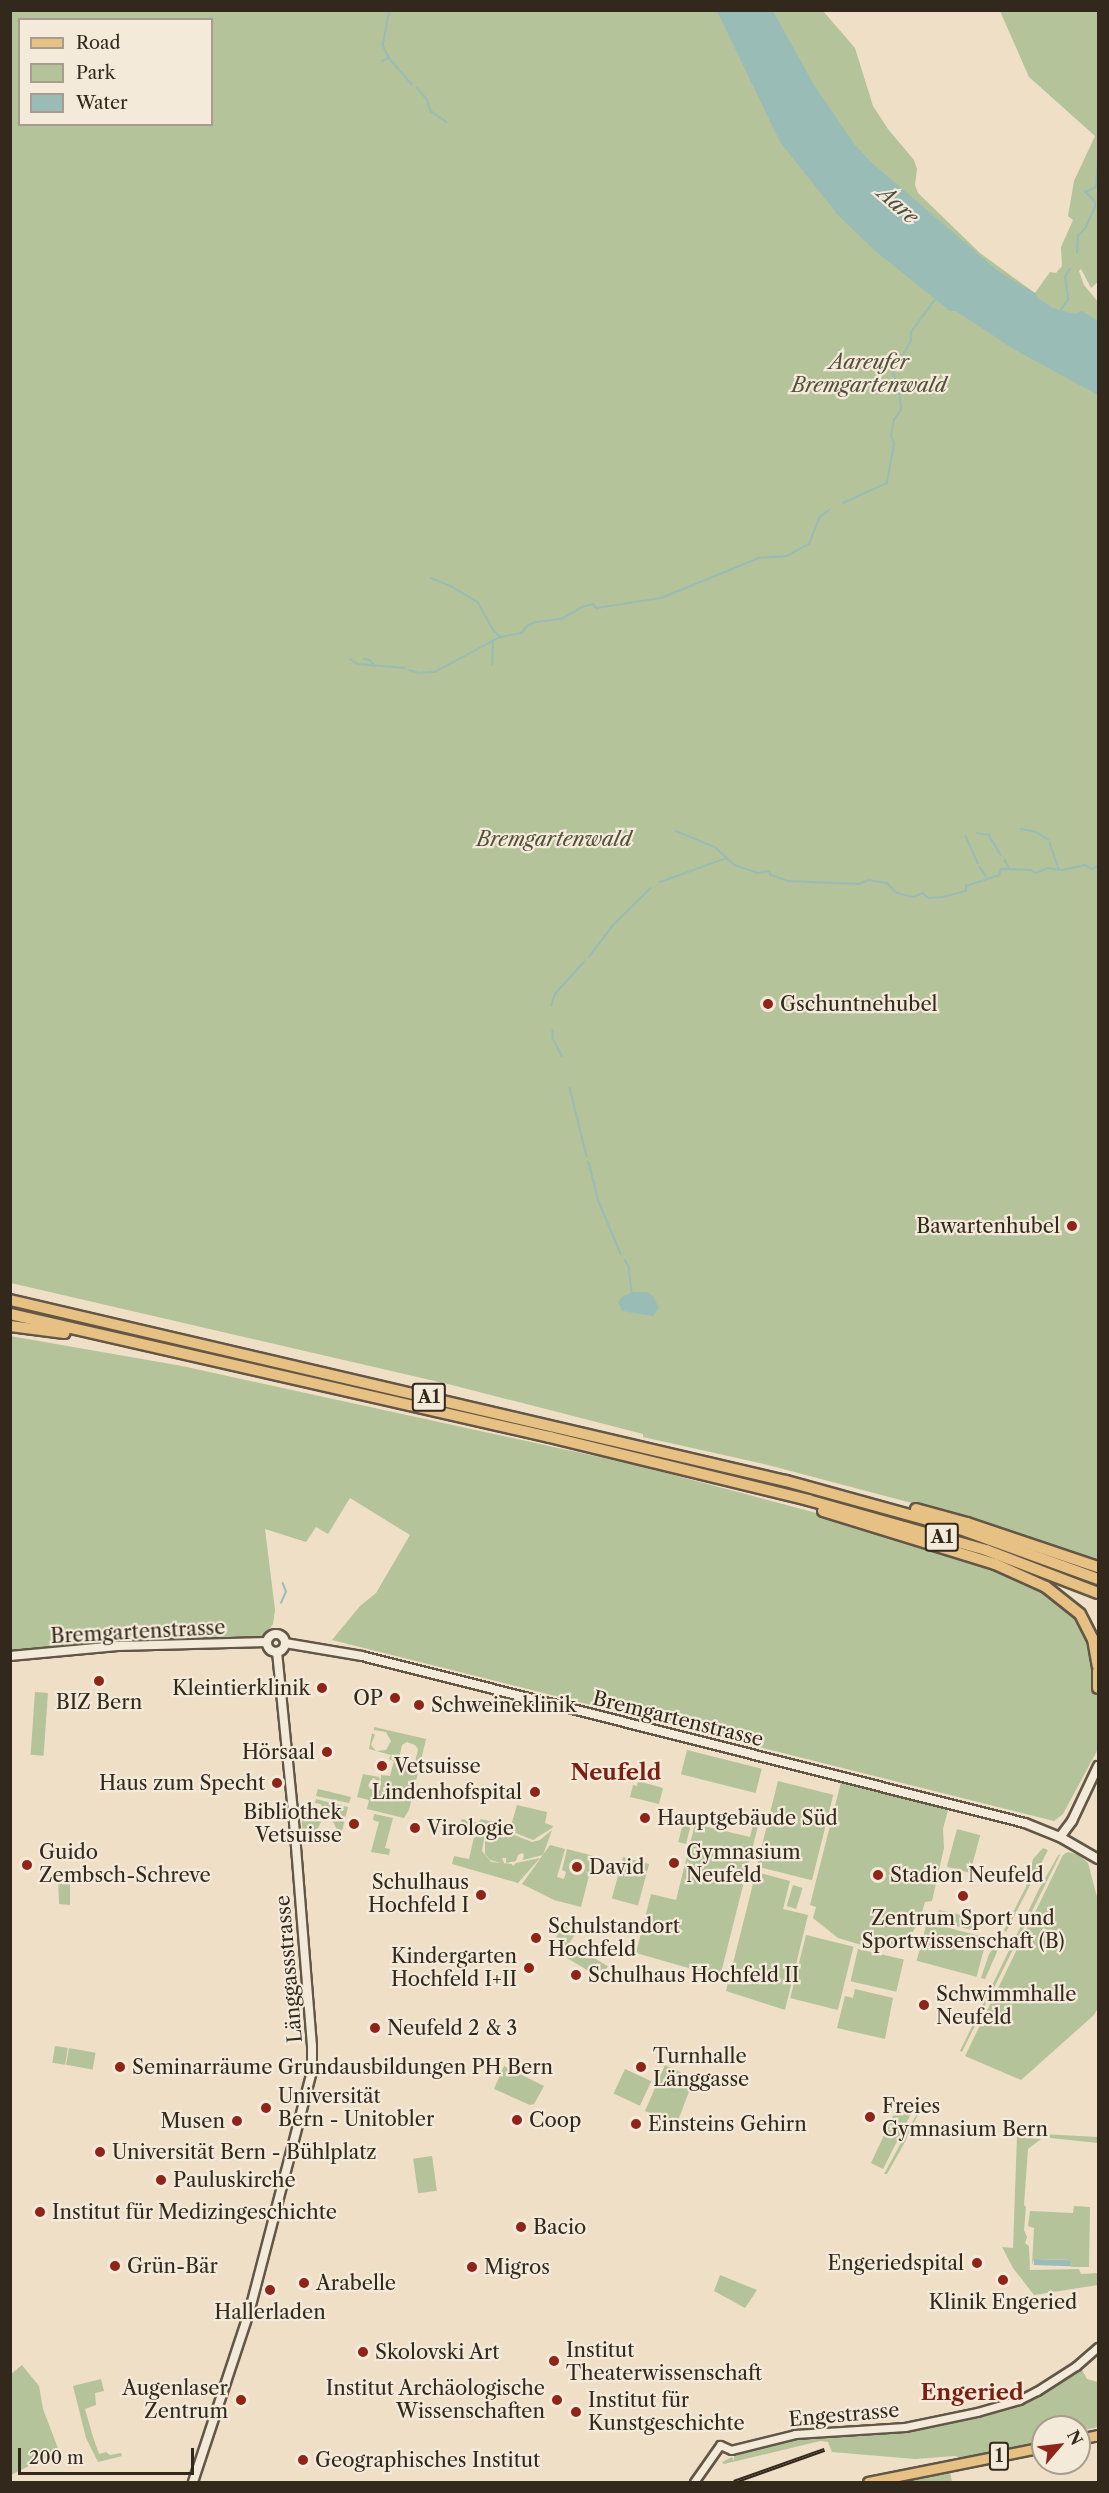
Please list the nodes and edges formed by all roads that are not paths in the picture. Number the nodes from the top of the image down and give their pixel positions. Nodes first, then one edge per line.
1 (14, 1300) edge
2 (10, 1314) edge
3 (10, 1326) edge
4 (101, 1336) junction
5 (782, 1493) junction
6 (869, 1503) junction
7 (1098, 1567) edge
8 (1098, 1579) edge
9 (1098, 1593) edge
10 (267, 1642) junction
11 (285, 1643) junction
12 (277, 1652) junction
13 (10, 1656) edge
14 (1098, 1666) edge
15 (1098, 1671) edge
16 (1098, 1688) edge
17 (1098, 1766) edge
18 (1060, 1837) junction
19 (1098, 1859) edge
20 (1098, 2347) edge
21 (1031, 2449) edge
22 (193, 2482) edge
23 (694, 2482) edge
24 (868, 2482) edge

1 - 6 highway, A1
2 - 4 highway, A1
3 - 4 highway
4 - 5 highway, A1
5 - 9 highway, A1
5 - 14 highway
6 - 7 highway
6 - 8 highway, A1
10 - 11 main road
10 - 12 main road
10 - 13 main road, Bremgartenstrasse
11 - 12 main road
11 - 18 main road, Bremgartenstrasse
12 - 22 main road, Länggassstrasse
15 - 16 highway
17 - 18 main road
18 - 19 main road, Bremgartenstrasse
20 - 23 street, Engestrasse
21 - 24 main road, 1

